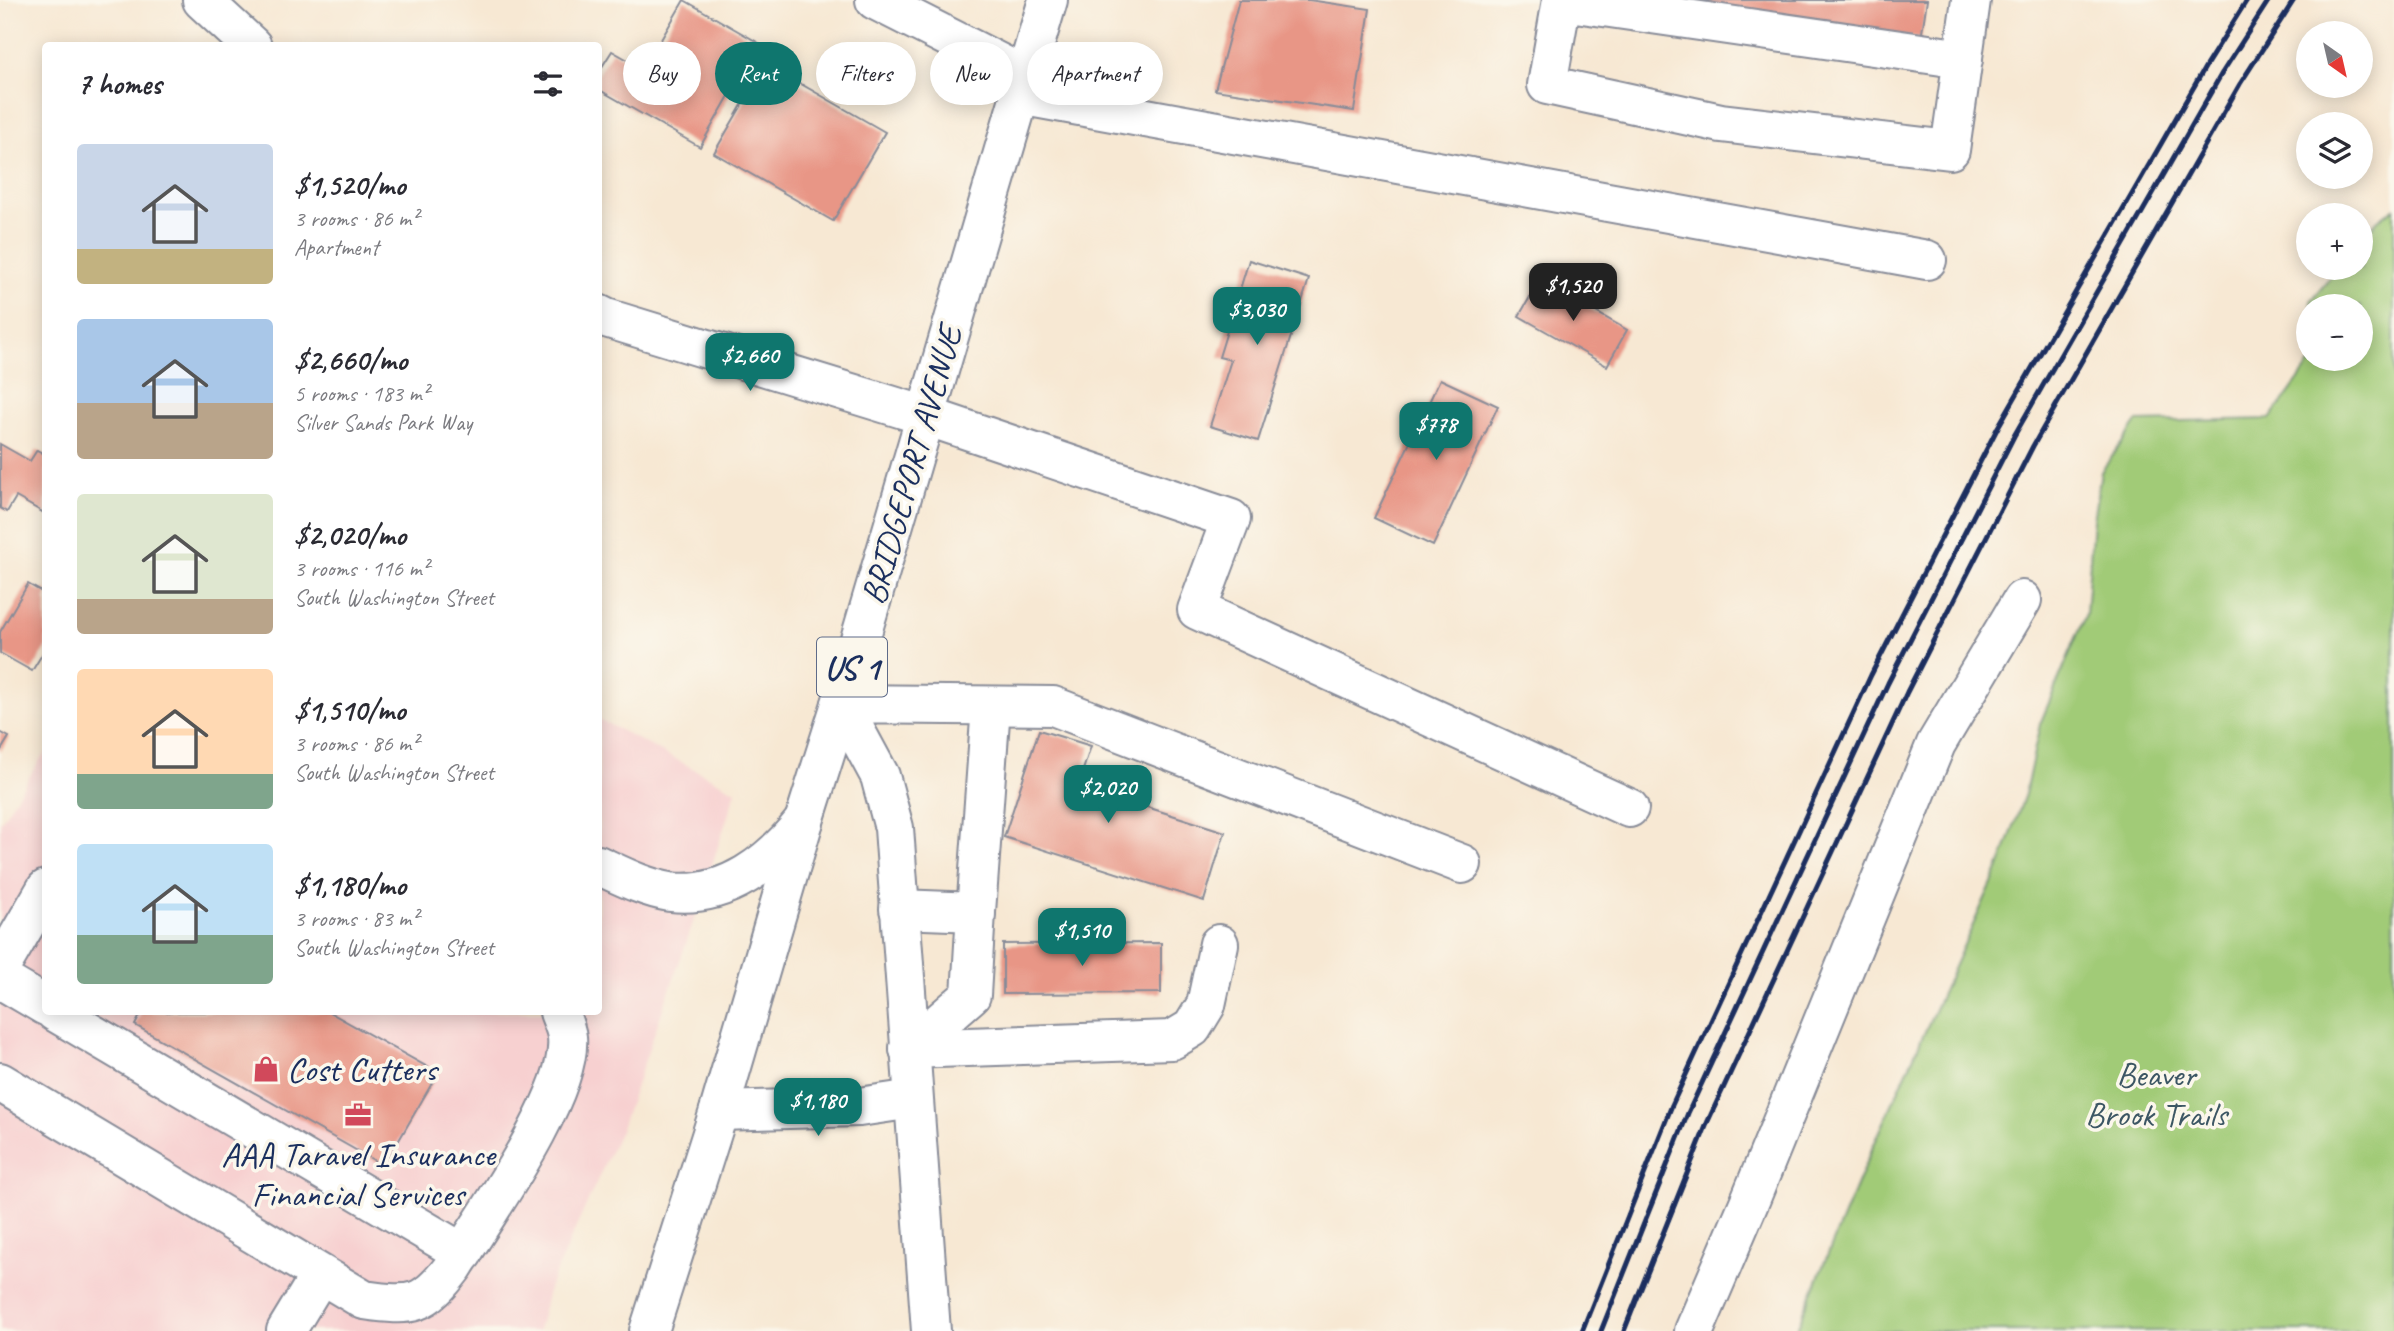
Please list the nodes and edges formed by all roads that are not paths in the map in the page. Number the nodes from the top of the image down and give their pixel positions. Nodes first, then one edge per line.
1 (202, 0) edge
2 (875, 0) edge
3 (1048, 0) edge
4 (1971, 0) edge
5 (1562, 1) edge
6 (248, 42) edge
7 (1963, 59) junction
8 (1022, 85) junction
9 (1927, 260) dead end
10 (602, 316) edge
11 (926, 416) junction
12 (2022, 600) dead end
13 (841, 704) junction
14 (991, 706) junction
15 (1629, 808) dead end
16 (804, 821) junction
17 (1462, 864) dead end
18 (602, 867) edge
19 (42, 896) edge
20 (899, 909) junction
21 (976, 912) junction
22 (1219, 944) dead end
23 (0, 968) edge
24 (0, 979) edge
25 (42, 1004) edge
26 (60, 1015) edge
27 (560, 1015) edge
28 (909, 1049) junction
29 (0, 1082) edge
30 (913, 1099) junction
31 (719, 1111) junction
32 (463, 1253) junction
33 (320, 1275) junction
34 (286, 1331) edge
35 (649, 1331) edge
36 (931, 1331) edge
37 (1694, 1331) edge

1 - 6 street
2 - 8 street
3 - 8 street, BRIDGEPORT AVENUE / US 1
4 - 7 street
5 - 7 street
5 - 7 street
8 - 9 street
8 - 11 street, BRIDGEPORT AVENUE / US 1
10 - 11 street
11 - 13 street, BRIDGEPORT AVENUE / US 1
11 - 15 street
12 - 37 street
13 - 14 street
13 - 16 street, BRIDGEPORT AVENUE / US 1
13 - 20 street
14 - 17 street
14 - 21 street
16 - 18 street
16 - 31 street, BRIDGEPORT AVENUE / US 1
19 - 23 street
20 - 21 street
20 - 28 street
21 - 28 street
22 - 28 street
24 - 25 street
26 - 32 street
27 - 32 street
28 - 30 street
29 - 33 street
30 - 31 street
30 - 36 street
31 - 35 street, BRIDGEPORT AVENUE / US 1
32 - 33 street
33 - 34 street

